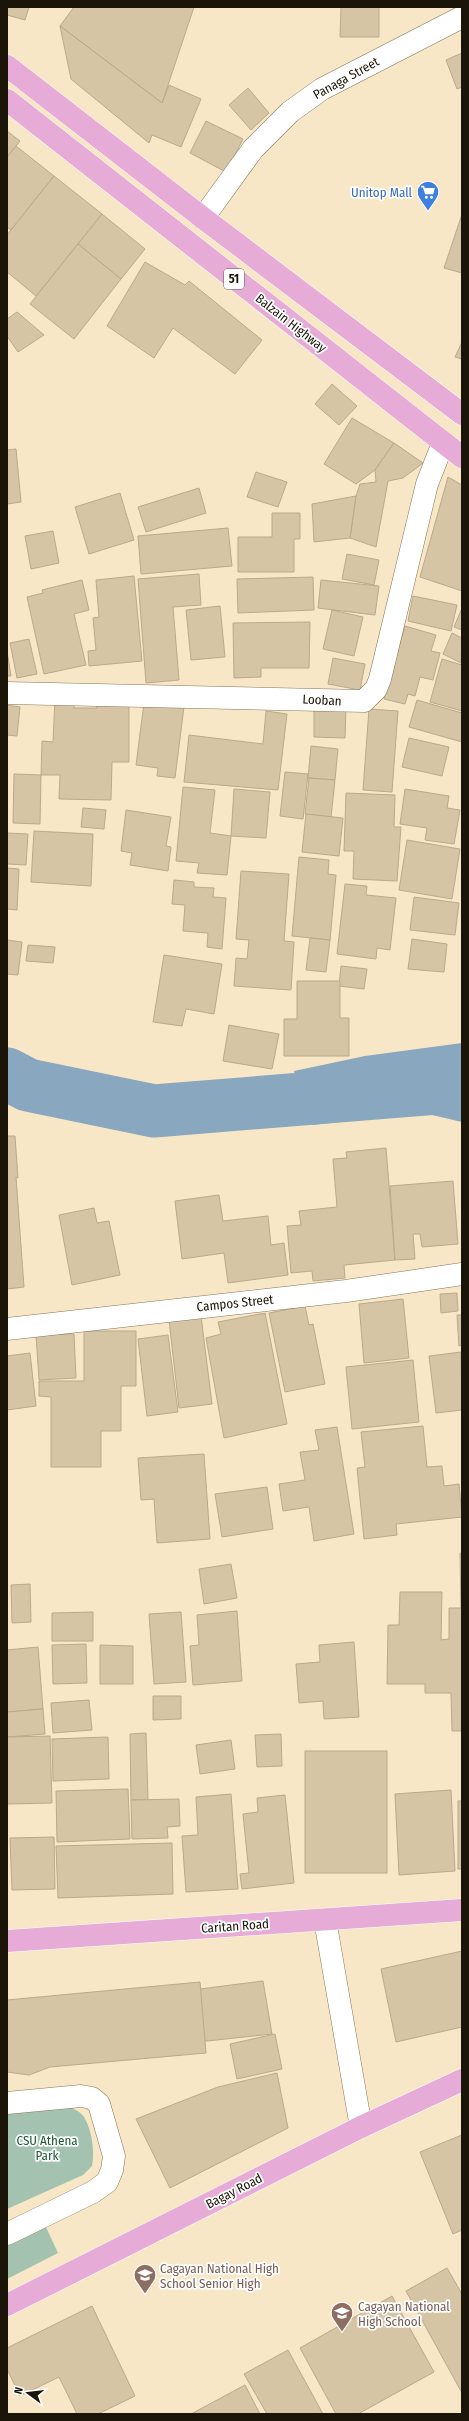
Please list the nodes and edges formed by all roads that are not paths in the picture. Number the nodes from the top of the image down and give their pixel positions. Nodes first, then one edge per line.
1 (462, 18) edge
2 (7, 66) edge
3 (7, 100) edge
4 (203, 218) junction
5 (462, 414) edge
6 (443, 443) junction
7 (462, 457) edge
8 (7, 693) edge
9 (462, 1274) edge
10 (7, 1329) edge
11 (462, 1910) edge
12 (325, 1920) junction
13 (7, 1941) edge
14 (462, 2080) edge
15 (7, 2103) edge
16 (361, 2127) junction
17 (7, 2234) edge
18 (7, 2305) edge

1 - 4 street, Panaga Street
2 - 4 main road, 51
3 - 6 main road, Balzain Highway / 51
4 - 5 main road, 51
6 - 7 main road, Balzain Highway / 51
6 - 8 street, Looban
9 - 10 street, Campos Street
11 - 12 main road, Caritan Road
12 - 13 main road, Caritan Road
12 - 16 street
14 - 16 main road, Bagay Road
15 - 17 street
16 - 18 main road, Bagay Road

